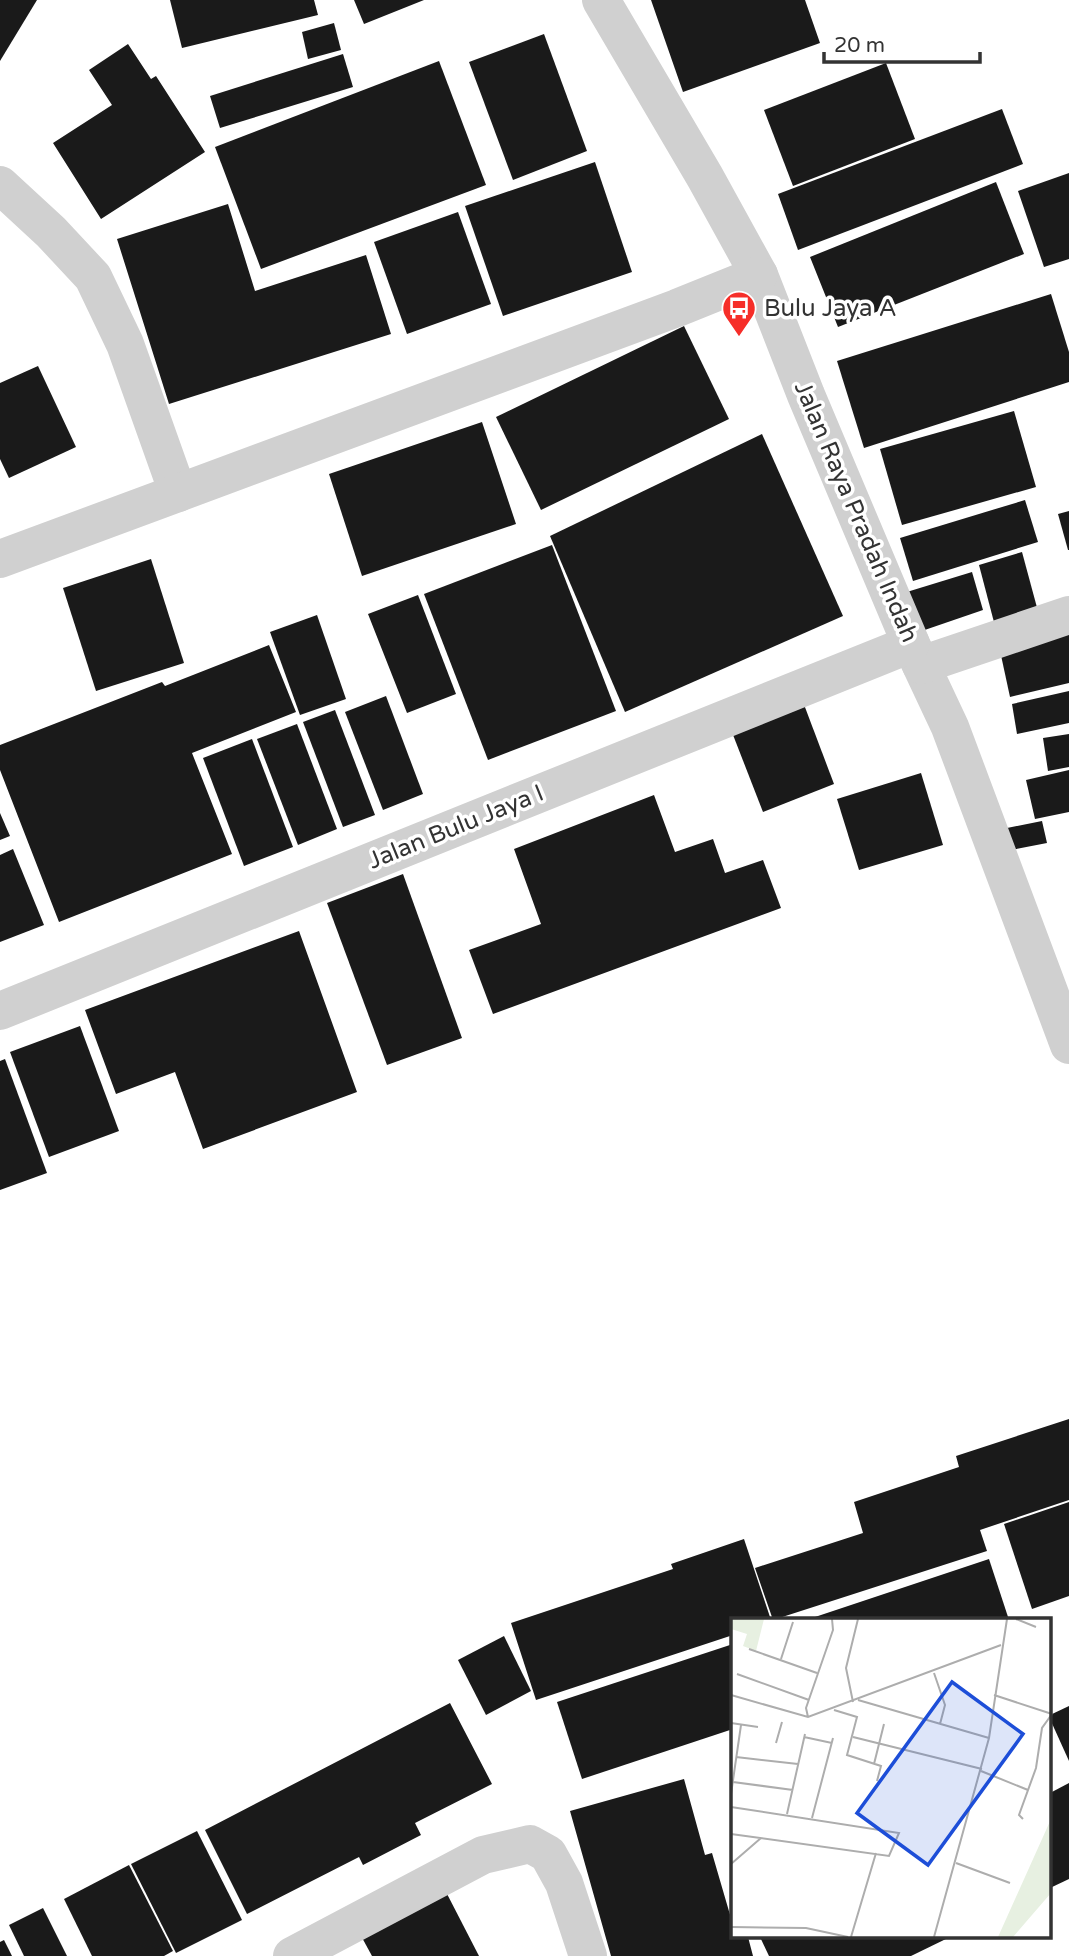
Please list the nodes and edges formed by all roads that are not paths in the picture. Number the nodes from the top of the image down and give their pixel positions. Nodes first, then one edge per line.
1 (601, 0) edge
2 (0, 185) edge
3 (759, 275) junction
4 (178, 493) junction
5 (0, 559) edge
6 (1069, 615) edge
7 (916, 654) junction
8 (0, 1011) edge
9 (1069, 1045) edge
10 (292, 1956) edge
11 (588, 1956) edge

1 - 3 street, Jalan Raya Pradah Indah
2 - 4 street
3 - 4 street
3 - 7 street, Jalan Raya Pradah Indah
4 - 5 street
6 - 7 street, Jalan Bulu Jaya I
7 - 8 street, Jalan Bulu Jaya I
7 - 9 street, Jalan Raya Pradah Indah
10 - 11 street

